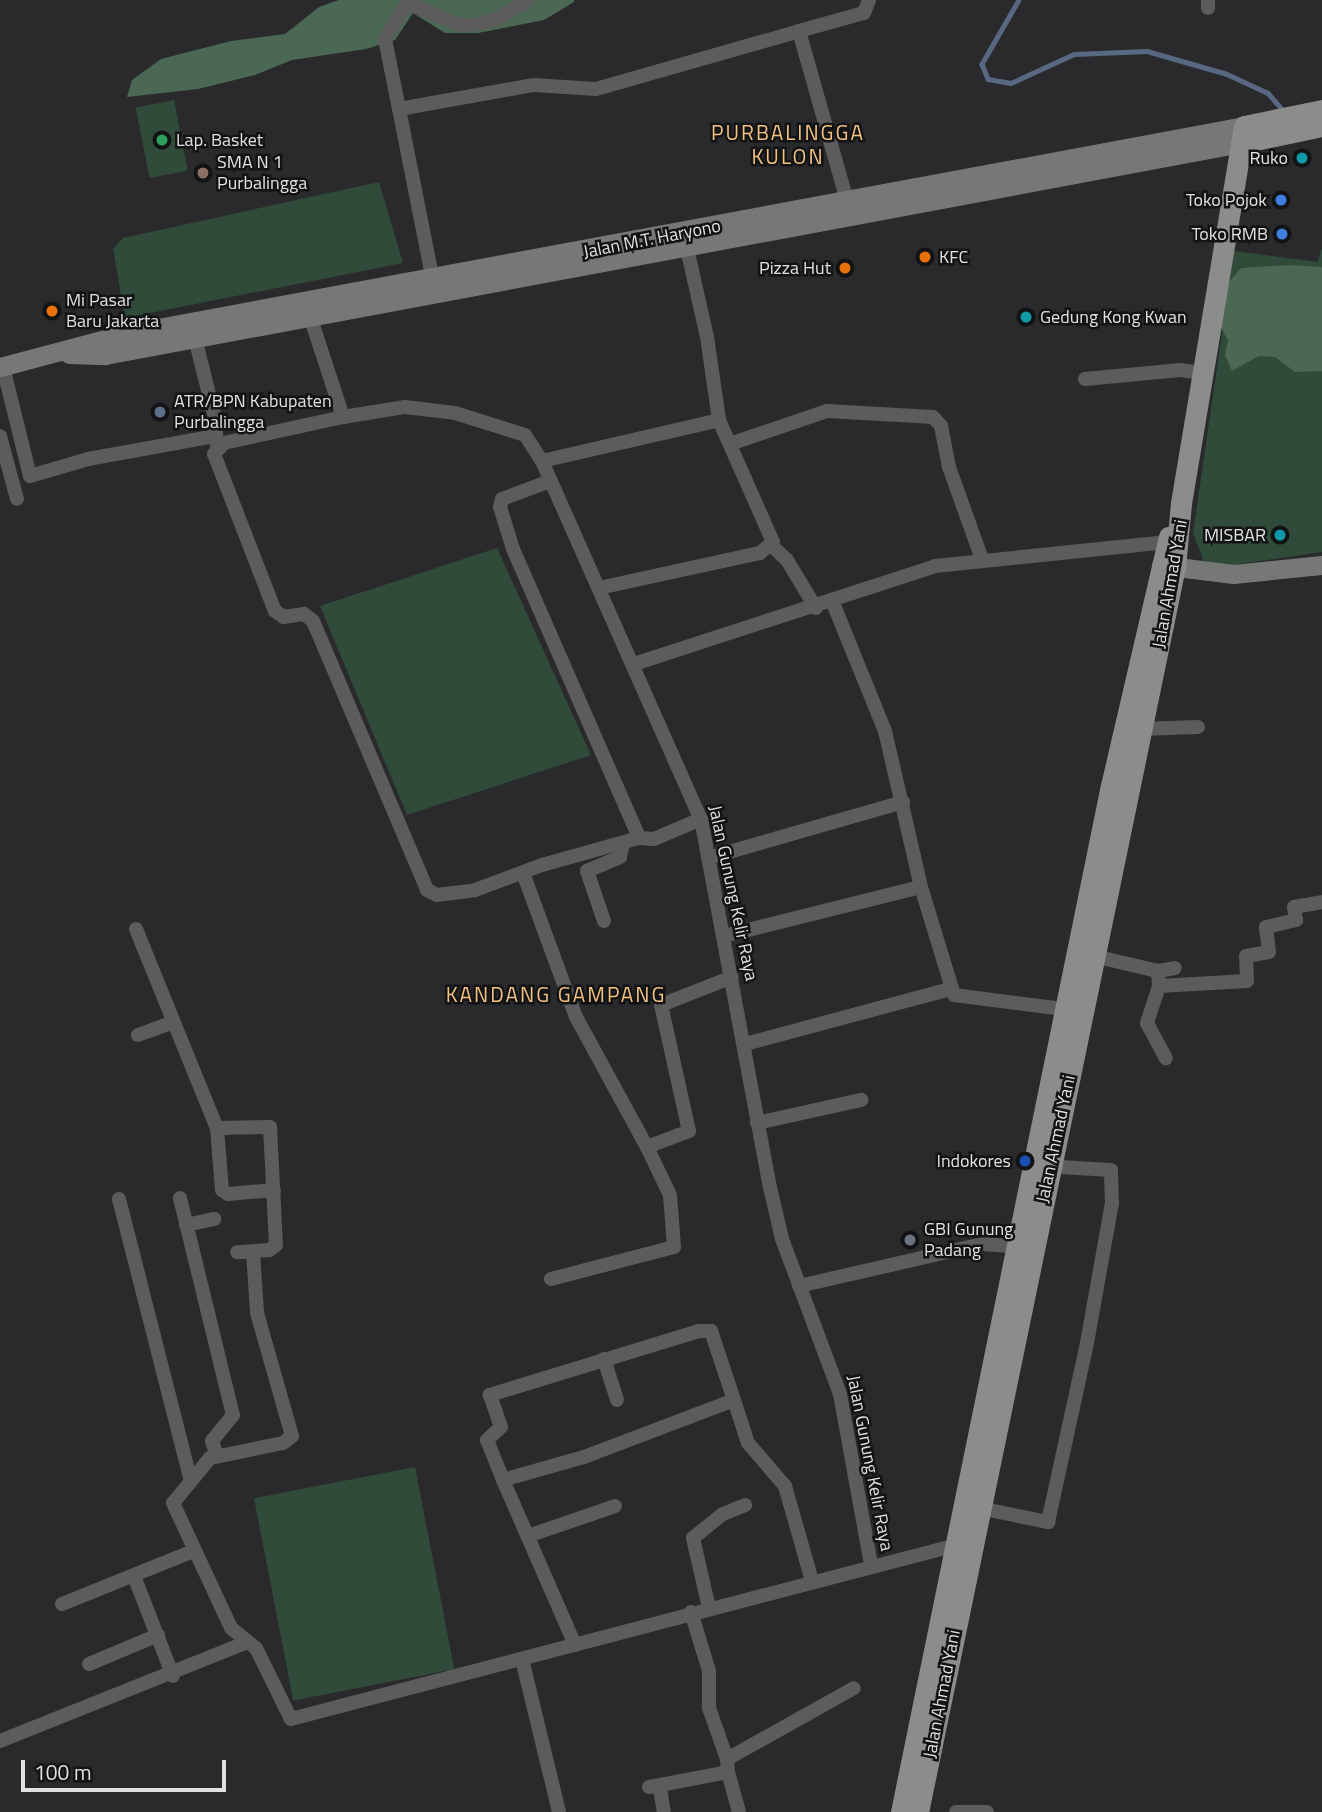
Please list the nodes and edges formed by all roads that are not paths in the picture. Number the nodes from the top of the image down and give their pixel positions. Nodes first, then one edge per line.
1 (528, 0) edge
2 (869, 0) edge
3 (407, 1) edge
4 (799, 31) junction
5 (399, 109) junction
6 (1322, 110) edge
7 (1322, 127) edge
8 (1242, 134) junction
9 (850, 210) junction
10 (687, 248) junction
11 (434, 286) junction
12 (310, 316) junction
13 (195, 338) junction
14 (61, 354) junction
15 (1, 367) edge
16 (1203, 373) junction
17 (1084, 379) dead end
18 (343, 417) junction
19 (719, 420) junction
20 (0, 436) edge
21 (216, 442) junction
22 (730, 444) junction
23 (542, 461) junction
24 (550, 481) junction
25 (17, 499) dead end
26 (1174, 541) junction
27 (772, 546) junction
28 (982, 559) junction
29 (1322, 565) edge
30 (1168, 566) junction
31 (599, 589) junction
32 (833, 603) junction
33 (816, 608) junction
34 (634, 664) junction
35 (1198, 727) dead end
36 (1141, 729) junction
37 (903, 802) junction
38 (702, 829) junction
39 (639, 838) junction
40 (623, 848) junction
41 (708, 858) junction
42 (525, 878) junction
43 (921, 887) junction
44 (1322, 902) edge
45 (604, 921) dead end
46 (136, 929) dead end
47 (724, 936) junction
48 (1094, 956) junction
49 (1175, 968) dead end
50 (732, 977) junction
51 (1159, 979) junction
52 (950, 989) junction
53 (1074, 1010) junction
54 (173, 1022) junction
55 (138, 1035) dead end
56 (745, 1044) junction
57 (1166, 1058) dead end
58 (860, 1100) dead end
59 (757, 1124) junction
60 (216, 1128) junction
61 (647, 1147) junction
62 (1044, 1153) junction
63 (274, 1190) junction
64 (180, 1198) dead end
65 (119, 1199) dead end
66 (214, 1219) dead end
67 (186, 1225) junction
68 (1024, 1247) junction
69 (237, 1252) dead end
70 (253, 1252) junction
71 (551, 1279) dead end
72 (799, 1286) junction
73 (604, 1359) junction
74 (617, 1400) dead end
75 (734, 1400) junction
76 (217, 1456) junction
77 (190, 1477) junction
78 (503, 1480) junction
79 (745, 1505) dead end
80 (615, 1506) dead end
81 (970, 1506) junction
82 (528, 1536) junction
83 (953, 1546) junction
84 (193, 1551) junction
85 (871, 1565) junction
86 (134, 1576) junction
87 (812, 1581) junction
88 (62, 1604) dead end
89 (709, 1608) junction
90 (691, 1612) junction
91 (158, 1636) junction
92 (247, 1642) junction
93 (575, 1645) junction
94 (522, 1659) junction
95 (89, 1664) dead end
96 (173, 1676) junction
97 (854, 1688) dead end
98 (0, 1741) edge
99 (728, 1765) junction
100 (559, 1812) edge
101 (664, 1812) edge
102 (739, 1812) edge
103 (901, 1812) edge
104 (918, 1812) edge
105 (956, 1812) edge
106 (987, 1812) edge

1 - 3 street
2 - 4 street
3 - 5 street
4 - 5 street
4 - 9 street
5 - 11 street
6 - 8 main road
7 - 8 main road
8 - 9 main road, Jalan M.T. Haryono
8 - 16 main road, Jalan Ahmad Yani
9 - 10 main road, Jalan M.T. Haryono
9 - 11 main road, Jalan M.T. Haryono
10 - 11 main road, Jalan M.T. Haryono
10 - 19 street
11 - 12 main road, Jalan M.T. Haryono
11 - 14 main road, Jalan M.T. Haryono
12 - 13 main road, Jalan M.T. Haryono
12 - 18 street
13 - 14 main road, Jalan M.T. Haryono
13 - 21 street
14 - 15 main road, Jalan M.T. Haryono
15 - 21 street, Jalan Gunung Kelir Raya
16 - 17 street
16 - 26 main road, Jalan Ahmad Yani
18 - 21 street, Jalan Gunung Kelir Raya
18 - 23 street, Jalan Gunung Kelir Raya
19 - 22 street
19 - 23 street
20 - 25 street
21 - 42 street
22 - 27 street
22 - 28 street
23 - 24 street, Jalan Gunung Kelir Raya
24 - 31 street, Jalan Gunung Kelir Raya
24 - 39 street
26 - 28 street
26 - 30 main road, Jalan Ahmad Yani
27 - 31 street
27 - 33 street
28 - 32 street
29 - 30 main road
30 - 36 main road, Jalan Ahmad Yani
30 - 53 main road, Jalan Ahmad Yani
31 - 34 street, Jalan Gunung Kelir Raya
32 - 33 street
32 - 37 street
33 - 34 street
34 - 38 street, Jalan Gunung Kelir Raya
35 - 36 street
36 - 48 main road, Jalan Ahmad Yani
37 - 41 street
37 - 43 street
38 - 39 street
38 - 41 street, Jalan Gunung Kelir Raya
39 - 40 street
40 - 42 street
40 - 45 street
41 - 47 street, Jalan Gunung Kelir Raya
42 - 61 street
43 - 47 street
43 - 52 street
44 - 51 street
46 - 54 street
47 - 50 street, Jalan Gunung Kelir Raya
48 - 51 street
48 - 53 main road, Jalan Ahmad Yani
49 - 51 street
50 - 56 street, Jalan Gunung Kelir Raya
50 - 61 street
51 - 57 street
52 - 53 street
52 - 56 street
53 - 62 main road, Jalan Ahmad Yani
54 - 55 street
54 - 60 street
56 - 59 street, Jalan Gunung Kelir Raya
58 - 59 street
59 - 72 street, Jalan Gunung Kelir Raya
60 - 63 street
60 - 63 street
61 - 71 street
62 - 68 main road, Jalan Ahmad Yani
62 - 81 street
63 - 70 street
64 - 67 street
65 - 77 street
66 - 67 street
67 - 76 street
68 - 72 street
68 - 81 main road, Jalan Ahmad Yani
69 - 70 street
70 - 76 street
72 - 85 street, Jalan Gunung Kelir Raya
73 - 74 street
73 - 75 street
73 - 78 street
75 - 78 street
75 - 87 street
76 - 77 street
77 - 84 street
78 - 82 street
79 - 89 street
80 - 82 street
81 - 83 main road, Jalan Ahmad Yani
81 - 104 main road, Jalan Ahmad Yani
82 - 93 street
83 - 85 street
83 - 103 main road, Jalan Ahmad Yani
84 - 86 street
84 - 92 street
85 - 87 street
86 - 88 street
86 - 91 street
87 - 89 street
89 - 90 street
90 - 93 street
90 - 99 street
91 - 95 street
91 - 96 street
92 - 94 street
92 - 96 street
93 - 94 street
94 - 100 street
96 - 98 street
97 - 99 street
99 - 101 street
99 - 102 street
105 - 106 street

